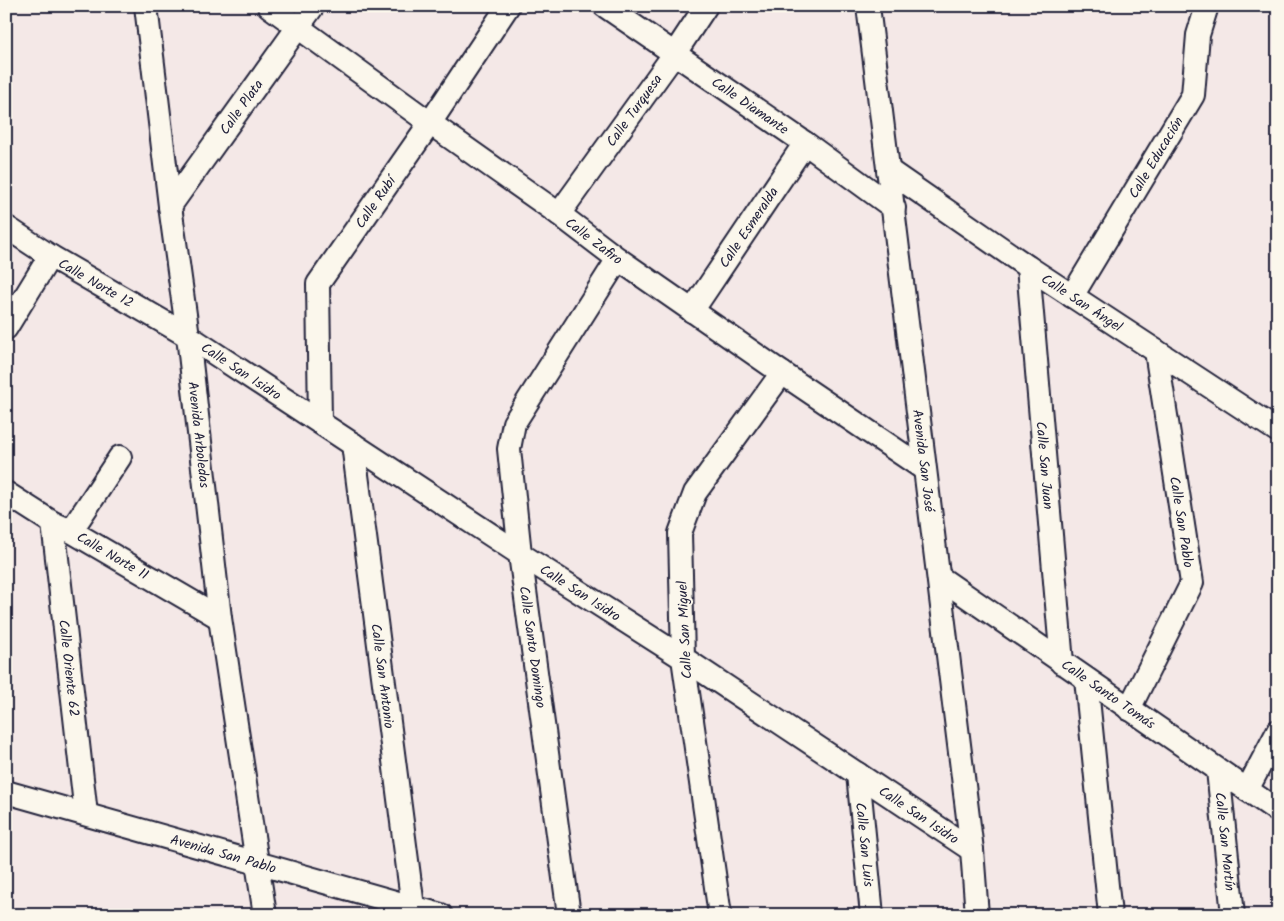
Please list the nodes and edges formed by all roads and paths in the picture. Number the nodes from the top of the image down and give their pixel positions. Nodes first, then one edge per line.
1 (146, 6) edge
2 (269, 6) edge
3 (313, 6) edge
4 (508, 6) edge
5 (605, 6) edge
6 (706, 6) edge
7 (868, 6) edge
8 (1207, 6) edge
9 (299, 27) junction
10 (675, 53) junction
11 (430, 123) junction
12 (805, 143) junction
13 (888, 170) junction
14 (170, 206) junction
15 (894, 208) junction
16 (559, 214) junction
17 (6, 227) edge
18 (50, 256) junction
19 (618, 259) junction
20 (1028, 267) junction
21 (1072, 296) junction
22 (692, 310) junction
23 (6, 328) edge
24 (188, 336) junction
25 (1156, 351) junction
26 (782, 374) junction
27 (320, 422) junction
28 (1278, 431) edge
29 (353, 444) junction
30 (120, 457) dead end
31 (924, 469) junction
32 (6, 492) edge
33 (62, 527) junction
34 (520, 554) junction
35 (939, 577) junction
36 (220, 618) junction
37 (683, 658) junction
38 (1062, 663) junction
39 (1086, 679) junction
40 (1129, 709) junction
41 (1278, 731) edge
42 (1218, 770) junction
43 (858, 774) junction
44 (1247, 790) junction
45 (6, 792) edge
46 (1278, 811) edge
47 (86, 814) junction
48 (972, 850) junction
49 (257, 863) junction
50 (413, 907) junction
51 (265, 915) edge
52 (441, 915) edge
53 (569, 915) edge
54 (720, 915) edge
55 (872, 915) edge
56 (977, 915) edge
57 (1110, 915) edge
58 (1233, 915) edge

1 - 14 street, Avenida Arboledas
2 - 9 street, Calle Zafiro
3 - 9 street, Calle Plata
4 - 11 street, Calle Rubí
5 - 10 street, Calle Diamante
6 - 10 street, Calle Turquesa
7 - 13 street, Avenida San José
8 - 21 street, Calle Educación
9 - 11 street, Calle Zafiro
9 - 14 street, Calle Plata
10 - 12 street, Calle Diamante
10 - 16 street, Calle Turquesa
11 - 16 street, Calle Zafiro
11 - 27 street, Calle Rubí
12 - 15 street, Calle Diamante
12 - 22 street, Calle Esmeralda
13 - 15 street, Avenida San José
13 - 20 street, Calle San Ángel
14 - 24 street, Avenida Arboledas
15 - 31 street, Avenida San José
16 - 19 street, Calle Zafiro
17 - 18 street, Calle Norte 12
18 - 23 street
18 - 24 street, Calle Norte 12
19 - 22 street, Calle Zafiro
19 - 34 street, Calle Santo Domingo
20 - 21 street, Calle San Ángel
20 - 38 street, Calle San Juan
21 - 25 street, Calle San Ángel
22 - 26 street, Calle Zafiro
24 - 27 street, Calle San Isidro
24 - 36 street, Avenida Arboledas
25 - 28 street, Calle San Ángel
25 - 40 street, Calle San Pablo
26 - 31 street, Calle Zafiro
26 - 37 street, Calle San Miguel
27 - 29 street, Calle San Isidro
29 - 34 street, Calle San Isidro
29 - 50 street, Calle San Antonio
30 - 33 street
31 - 35 street, Avenida San José
32 - 33 street, Calle Norte 11
33 - 36 street, Calle Norte 11
33 - 47 street, Calle Oriente 62
34 - 37 street, Calle San Isidro
34 - 53 street, Calle Santo Domingo
35 - 38 street, Calle Santo Tomás
35 - 48 street, Avenida San José
36 - 49 street, Avenida Arboledas
37 - 43 street, Calle San Isidro
37 - 54 street, Calle San Miguel
38 - 39 street, Calle Santo Tomás
39 - 40 street, Calle Santo Tomás
39 - 57 street
40 - 42 street, Calle Santo Tomás
41 - 44 street, Calle San Martín
42 - 44 street, Calle Santo Tomás
42 - 58 street, Calle San Martín
43 - 48 street, Calle San Isidro
43 - 55 street, Calle San Luis
44 - 46 street, Calle Santo Tomás
45 - 47 street, Avenida San Pablo
47 - 49 street, Avenida San Pablo
48 - 56 street, Avenida San José
49 - 50 street, Avenida San Pablo
49 - 51 street, Avenida Arboledas
50 - 52 street, Avenida San Pablo

